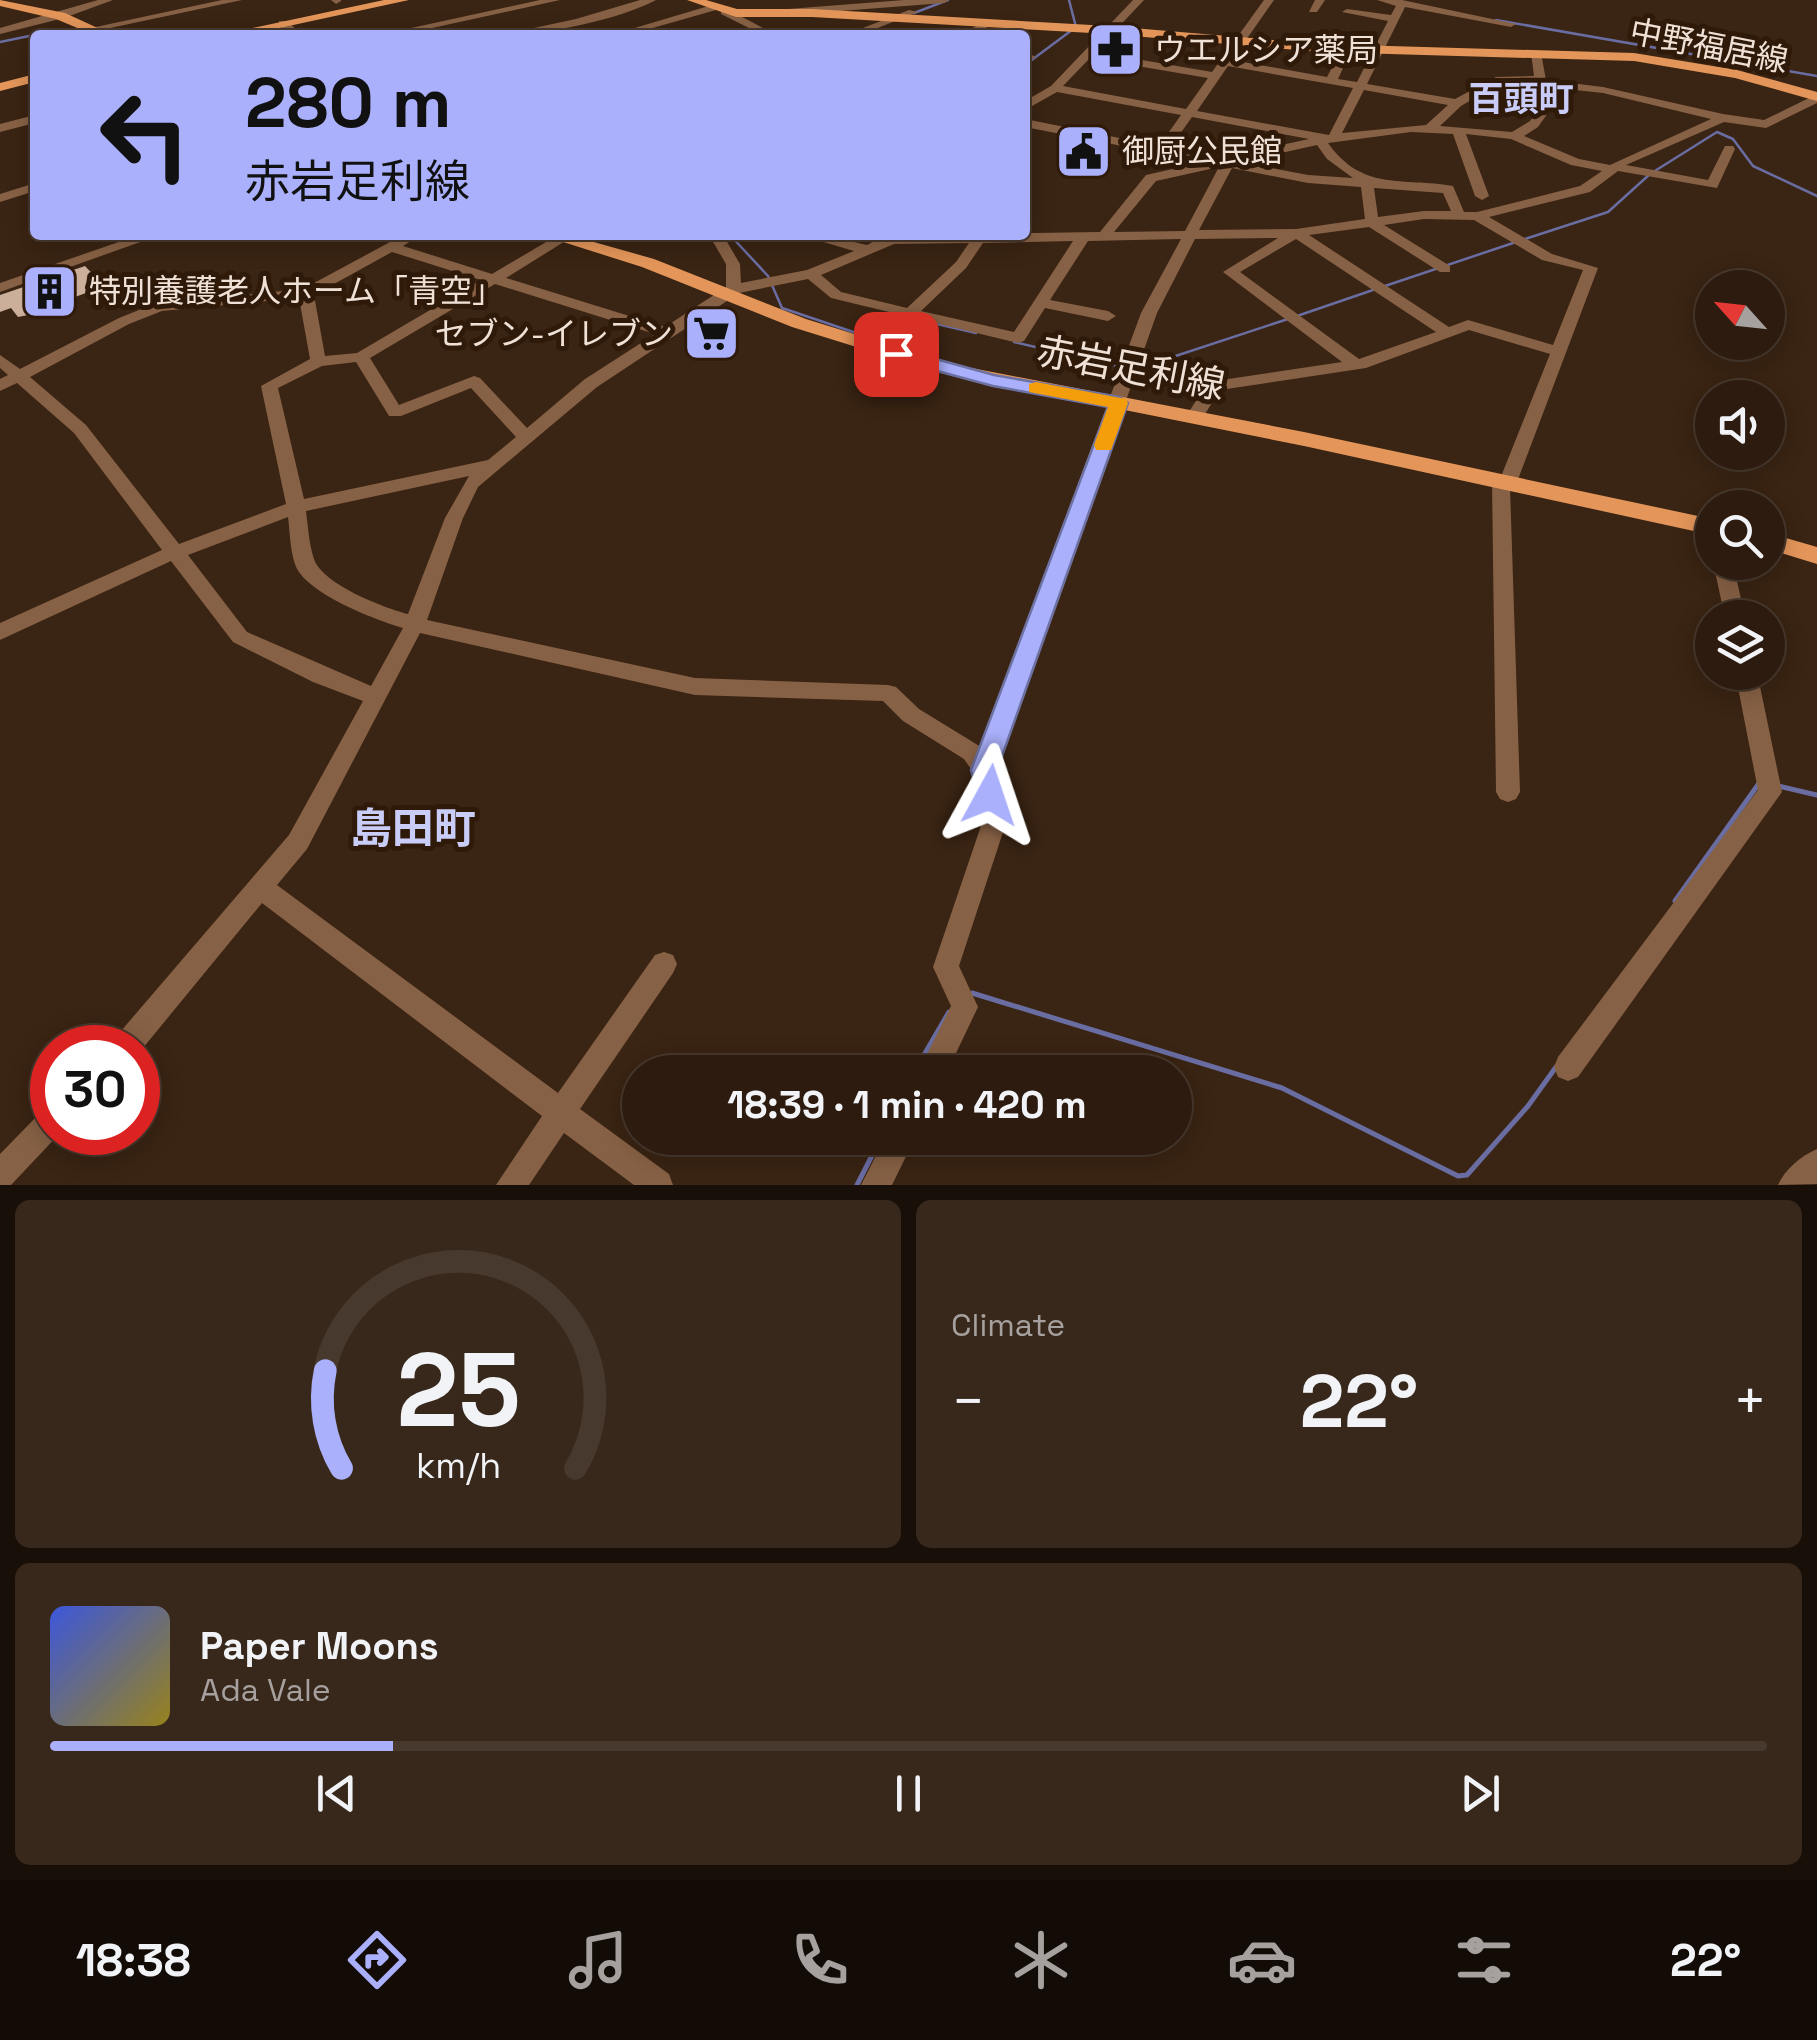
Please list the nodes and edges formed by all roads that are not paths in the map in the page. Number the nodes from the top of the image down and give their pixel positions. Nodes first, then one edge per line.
1 (108, 0) edge
2 (237, 0) edge
3 (403, 0) edge
4 (555, 0) edge
5 (651, 0) edge
6 (694, 0) edge
7 (942, 0) edge
8 (1139, 0) edge
9 (1269, 0) edge
10 (1382, 0) edge
11 (0, 2) edge
12 (873, 2) edge
13 (202, 3) edge
14 (1402, 4) junction
15 (506, 5) edge
16 (719, 10) junction
17 (756, 12) junction
18 (788, 12) junction
19 (1347, 12) dead end
20 (60, 16) junction
21 (468, 18) junction
22 (894, 19) junction
23 (1394, 19) junction
24 (283, 23) junction
25 (654, 24) junction
26 (989, 24) junction
27 (1511, 24) dead end
28 (745, 25) junction
29 (482, 26) dead end
30 (540, 28) junction
31 (96, 30) edge
32 (108, 30) edge
33 (250, 30) edge
34 (291, 30) edge
35 (409, 30) edge
36 (530, 30) edge
37 (561, 30) edge
38 (633, 30) edge
39 (665, 30) edge
40 (740, 30) edge
41 (758, 30) edge
42 (864, 30) edge
43 (976, 30) edge
44 (1109, 30) junction
45 (0, 32) edge
46 (1240, 42) junction
47 (1346, 49) junction
48 (1377, 50) junction
49 (1536, 53) junction
50 (1087, 54) junction
51 (1224, 62) junction
52 (1214, 76) junction
53 (30, 79) edge
54 (1331, 80) junction
55 (1539, 81) junction
56 (1360, 86) junction
57 (0, 87) edge
58 (1056, 88) junction
59 (1457, 102) junction
60 (1030, 103) edge
61 (1814, 103) edge
62 (1188, 114) junction
63 (1723, 118) junction
64 (30, 120) edge
65 (1030, 124) edge
66 (0, 128) edge
67 (1430, 128) junction
68 (1458, 130) junction
69 (1514, 136) junction
70 (1328, 139) junction
71 (1729, 149) dead end
72 (1162, 150) junction
73 (1224, 164) junction
74 (1614, 168) junction
75 (1368, 182) junction
76 (30, 189) edge
77 (1482, 196) dead end
78 (0, 198) edge
79 (1459, 216) junction
80 (1478, 216) junction
81 (1372, 221) junction
82 (1296, 233) junction
83 (1190, 235) junction
84 (1104, 236) junction
85 (1083, 237) junction
86 (1030, 239) edge
87 (139, 240) edge
88 (404, 240) edge
89 (554, 240) edge
90 (573, 240) edge
91 (719, 240) edge
92 (828, 240) edge
93 (889, 240) edge
94 (978, 240) edge
95 (391, 247) junction
96 (870, 250) junction
97 (1442, 267) dead end
98 (811, 274) junction
99 (495, 279) junction
100 (0, 288) edge
101 (729, 292) junction
102 (306, 293) junction
103 (1041, 302) junction
104 (910, 313) junction
105 (1108, 316) dead end
106 (1447, 332) junction
107 (667, 333) junction
108 (1559, 352) junction
109 (361, 357) junction
110 (0, 360) edge
111 (318, 361) junction
112 (1357, 365) junction
113 (9, 381) edge
114 (1119, 403) junction
115 (1194, 418) junction
116 (525, 436) junction
117 (488, 466) junction
118 (1504, 481) junction
119 (296, 507) junction
120 (1695, 523) edge
121 (1785, 546) edge
122 (176, 552) junction
123 (1817, 556) edge
124 (414, 626) junction
125 (0, 632) edge
126 (1750, 690) edge
127 (376, 697) junction
128 (984, 770) junction
129 (1508, 792) dead end
130 (260, 887) junction
131 (664, 964) dead end
132 (143, 1025) edge
133 (941, 1055) edge
134 (1568, 1067) dead end
135 (561, 1113) junction
136 (30, 1144) edge
137 (891, 1155) edge
138 (1817, 1164) edge
139 (0, 1175) edge
140 (510, 1185) edge
141 (658, 1185) edge
142 (876, 1185) edge
143 (1793, 1185) edge

1 - 20 street
2 - 13 street
3 - 24 main road
4 - 15 street
5 - 37 street
6 - 16 main road, 中野福居線
7 - 12 street
7 - 22 street
8 - 44 street
9 - 46 street
10 - 14 street
11 - 20 main road
12 - 18 street
13 - 32 street
14 - 23 street
14 - 27 street
15 - 21 street
15 - 30 street
16 - 17 main road, 中野福居線
16 - 25 street
16 - 28 street
17 - 18 main road, 中野福居線
17 - 28 street
18 - 22 main road, 中野福居線
19 - 23 street
20 - 31 main road
20 - 45 street
21 - 29 street
21 - 35 street
22 - 26 main road, 中野福居線
22 - 42 street
23 - 48 street
24 - 33 main road
24 - 34 street
25 - 38 street
25 - 39 street
26 - 43 street
26 - 44 main road, 中野福居線
28 - 40 street
28 - 41 street
30 - 36 street
30 - 37 street
44 - 46 main road, 中野福居線
44 - 50 street
46 - 47 main road, 中野福居線
46 - 51 street
47 - 48 main road, 中野福居線
47 - 54 street
48 - 49 main road, 中野福居線
48 - 56 street
49 - 55 street
49 - 61 main road, 中野福居線
50 - 52 street
50 - 58 street
51 - 52 street
51 - 54 street
52 - 62 street
53 - 57 main road
54 - 56 street
55 - 59 street
55 - 63 street
55 - 69 street
56 - 59 street
56 - 70 street
58 - 60 street
58 - 62 street
59 - 67 street
61 - 63 street
62 - 70 street
62 - 72 street
63 - 74 street
64 - 66 street
65 - 72 street
67 - 68 street
67 - 70 street
68 - 69 street
68 - 77 street
69 - 74 street
70 - 73 street
70 - 75 street
71 - 74 street
72 - 73 street
73 - 75 street
73 - 83 street
73 - 84 street
74 - 80 street
75 - 79 street
75 - 81 street
76 - 78 street
79 - 80 street
79 - 81 street
80 - 108 street
81 - 82 street
81 - 97 street
82 - 83 street
82 - 106 street
82 - 112 street
83 - 84 street
83 - 114 street
84 - 85 street
85 - 86 street
85 - 103 street
87 - 100 street
88 - 95 street
89 - 99 street
90 - 101 main road, 赤岩足利線
91 - 101 street
92 - 96 street
93 - 96 street
94 - 104 street
95 - 99 street
95 - 102 street
96 - 98 street
98 - 101 street
98 - 104 street
99 - 107 street
99 - 109 street
101 - 107 street
101 - 114 main road, 赤岩足利線
102 - 111 street
102 - 113 street
103 - 104 street
103 - 105 street
106 - 108 street
106 - 112 street
107 - 116 street
108 - 118 street
109 - 111 street
109 - 116 street
110 - 113 street
111 - 119 street
112 - 115 street
113 - 122 street
114 - 115 main road, 赤岩足利線
114 - 128 street
115 - 118 main road, 赤岩足利線
116 - 117 street
117 - 119 street
117 - 124 street
118 - 120 main road, 赤岩足利線
118 - 129 street
119 - 122 street
119 - 124 street
121 - 123 main road
122 - 125 street
122 - 127 street
124 - 127 street
124 - 128 street
126 - 134 street
127 - 130 street
128 - 133 street
130 - 132 street
130 - 135 street
131 - 135 street
135 - 140 street
135 - 141 street
136 - 139 street
137 - 142 street
138 - 143 street

